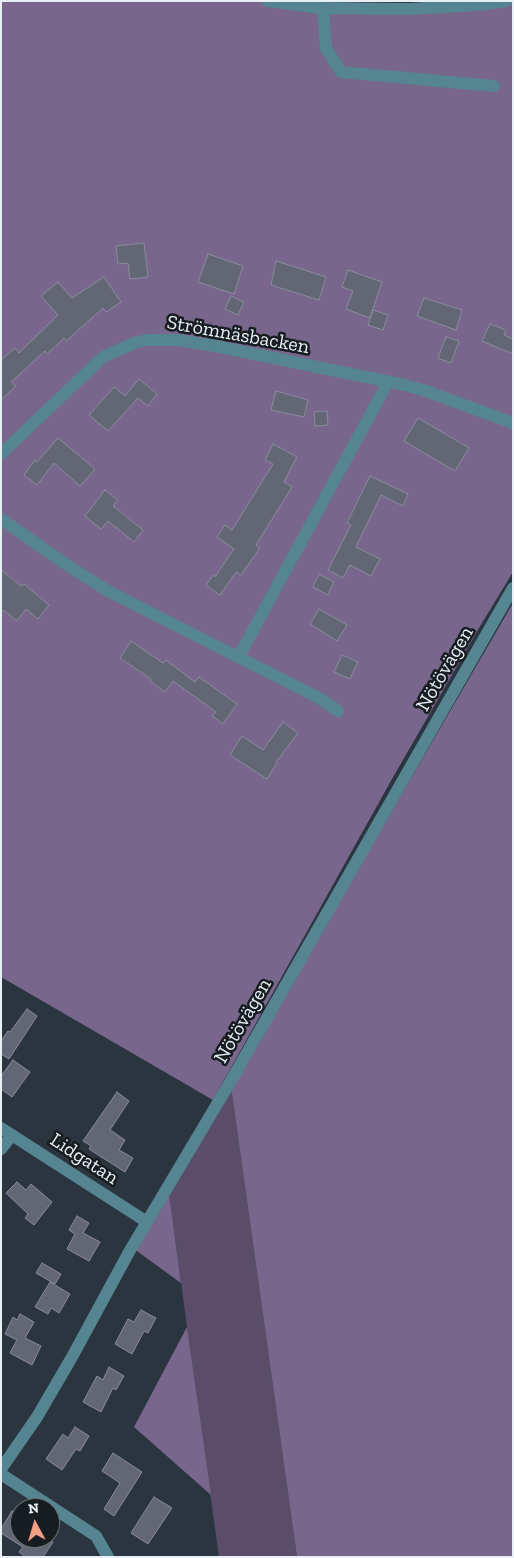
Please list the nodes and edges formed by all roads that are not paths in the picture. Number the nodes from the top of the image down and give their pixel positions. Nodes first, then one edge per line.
1 (268, 1) edge
2 (506, 1) edge
3 (323, 8) junction
4 (494, 86) dead end
5 (388, 382) junction
6 (513, 423) edge
7 (1, 454) edge
8 (1, 519) edge
9 (513, 588) edge
10 (239, 656) junction
11 (338, 711) dead end
12 (7, 1131) edge
13 (1, 1149) edge
14 (147, 1222) junction
15 (1, 1469) edge
16 (1, 1474) edge
17 (108, 1557) edge

1 - 3 street
2 - 3 street
3 - 4 street
5 - 6 street, Strömnäsbacken
5 - 7 street, Strömnäsbacken
5 - 10 street
8 - 10 street
9 - 14 street, Nötövägen
10 - 11 street
12 - 13 street
12 - 14 street, Lidgatan
14 - 15 street, Nötövägen
16 - 17 street

